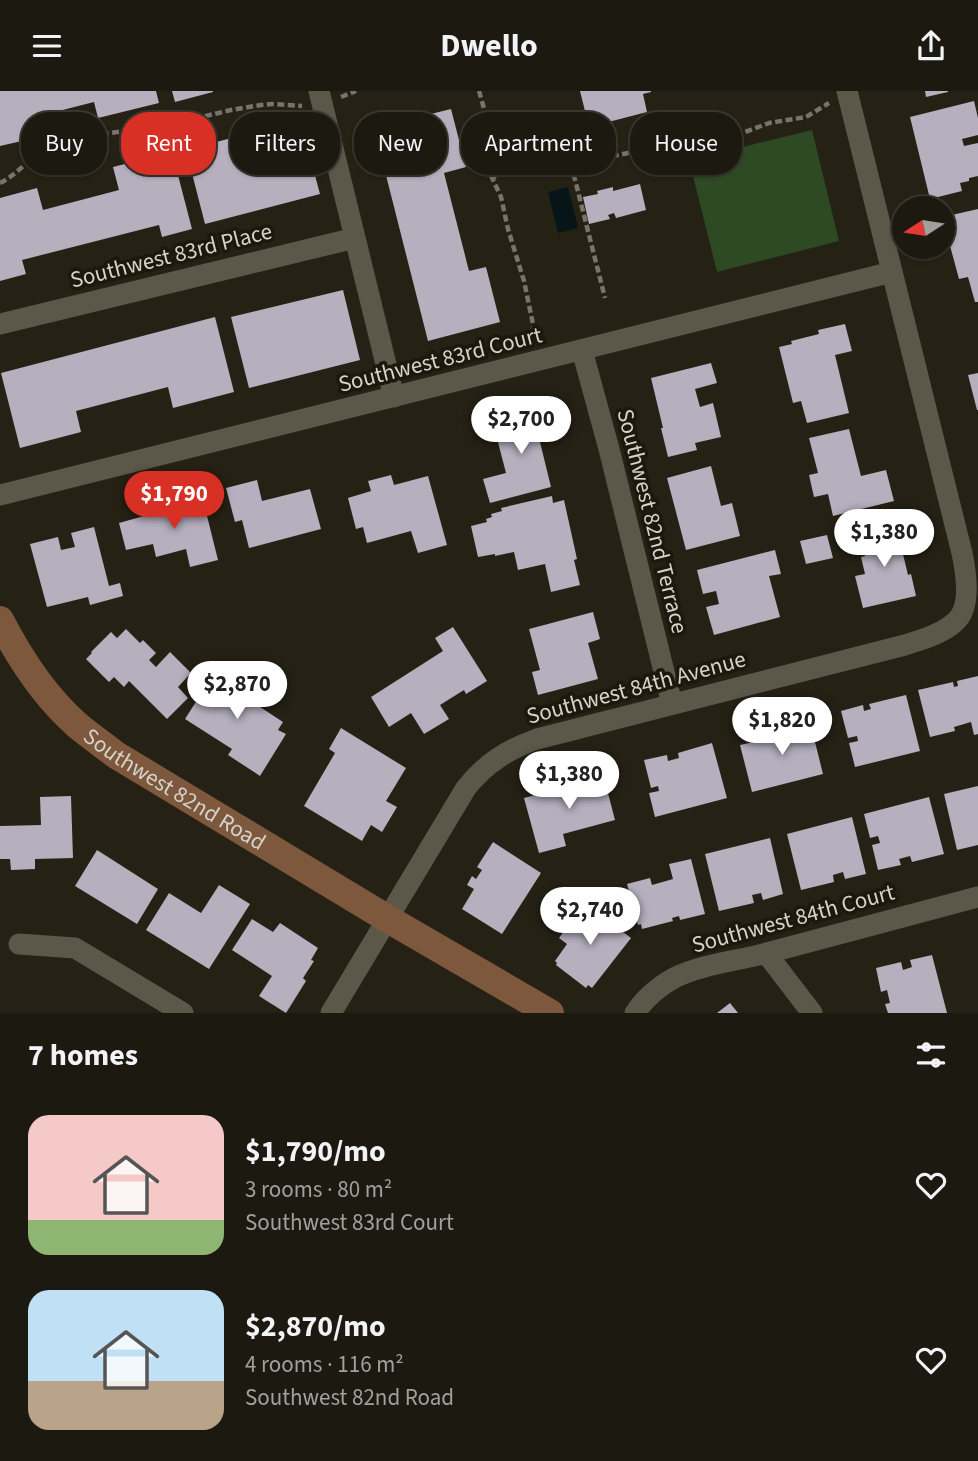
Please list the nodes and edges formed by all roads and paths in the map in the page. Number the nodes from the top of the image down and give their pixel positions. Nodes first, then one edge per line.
1 (479, 91) edge
2 (842, 96) edge
3 (314, 98) edge
4 (486, 112) edge
5 (616, 155) edge
6 (491, 175) edge
7 (494, 175) edge
8 (574, 175) edge
9 (494, 180) junction
10 (0, 183) edge
11 (355, 237) junction
12 (892, 272) junction
13 (605, 298) dead end
14 (0, 324) edge
15 (535, 350) dead end
16 (582, 350) junction
17 (394, 397) junction
18 (0, 495) edge
19 (0, 620) edge
20 (672, 705) junction
21 (978, 897) edge
22 (388, 919) junction
23 (19, 944) dead end
24 (766, 953) junction
25 (183, 1013) edge
26 (331, 1013) edge
27 (550, 1013) edge
28 (635, 1013) edge
29 (812, 1013) edge

1 - 4 path
2 - 5 path
2 - 12 street
3 - 10 path
3 - 11 street
6 - 9 path
7 - 9 path
8 - 13 path
9 - 15 path
11 - 14 street, Southwest 83rd Place
11 - 17 street
12 - 16 street, Southwest 83rd Court
12 - 20 street, Southwest 84th Avenue
16 - 17 street, Southwest 83rd Court
16 - 20 street, Southwest 82nd Terrace
17 - 18 street, Southwest 83rd Court
19 - 22 street, Southwest 82nd Road
20 - 22 street, Southwest 84th Avenue
21 - 24 street, Southwest 84th Court
22 - 26 street, Southwest 84th Avenue
22 - 27 street, Southwest 82nd Road
23 - 25 street
24 - 28 street, Southwest 84th Court
24 - 29 street

